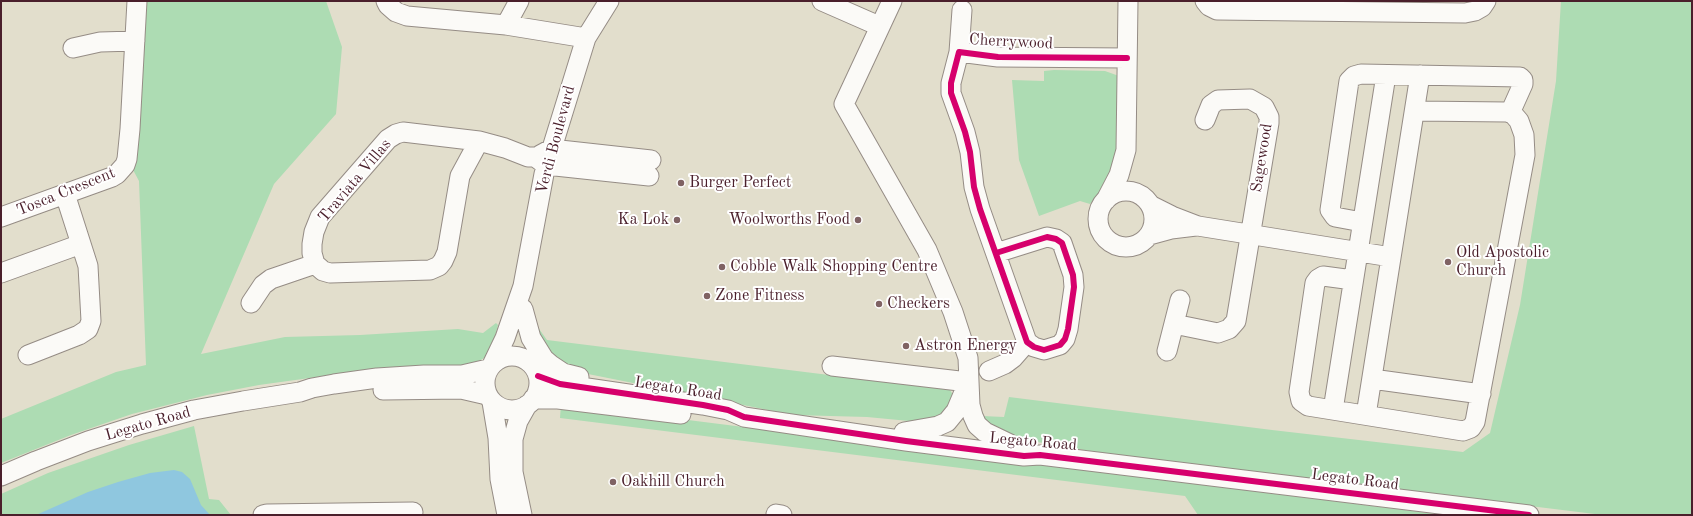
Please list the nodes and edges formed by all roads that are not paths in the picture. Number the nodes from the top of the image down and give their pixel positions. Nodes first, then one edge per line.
1 (137, 1) edge
2 (386, 1) edge
3 (519, 1) edge
4 (609, 1) edge
5 (822, 1) edge
6 (892, 1) edge
7 (1128, 1) edge
8 (1205, 1) edge
9 (1486, 1) edge
10 (962, 10) dead end
11 (506, 25) junction
12 (879, 26) junction
13 (586, 38) junction
14 (135, 40) junction
15 (73, 48) dead end
16 (959, 52) junction
17 (1127, 58) junction
18 (1386, 75) junction
19 (1420, 75) junction
20 (1415, 111) junction
21 (1510, 113) junction
22 (1205, 120) dead end
23 (479, 141) junction
24 (1126, 150) junction
25 (544, 157) junction
26 (650, 168) dead end
27 (65, 194) junction
28 (1106, 200) junction
29 (1145, 200) junction
30 (1, 217) edge
31 (1362, 222) junction
32 (1198, 226) junction
33 (1149, 235) junction
34 (1250, 235) junction
35 (81, 244) junction
36 (1358, 252) junction
37 (996, 253) junction
38 (1391, 257) junction
39 (315, 264) junction
40 (1, 273) edge
41 (1353, 280) junction
42 (523, 286) junction
43 (1180, 300) dead end
44 (251, 303) dead end
45 (523, 309) junction
46 (1174, 324) junction
47 (1027, 342) junction
48 (1167, 351) dead end
49 (28, 355) dead end
50 (526, 361) junction
51 (491, 366) junction
52 (832, 366) dead end
53 (988, 371) dead end
54 (538, 376) junction
55 (1372, 379) junction
56 (968, 382) junction
57 (300, 392) junction
58 (1480, 394) junction
59 (639, 395) junction
60 (490, 399) junction
61 (530, 402) junction
62 (1333, 410) junction
63 (1366, 415) junction
64 (744, 417) junction
65 (850, 432) junction
66 (904, 432) junction
67 (1010, 444) junction
68 (1040, 455) junction
69 (1, 476) edge
70 (413, 512) dead end
71 (263, 515) edge
72 (507, 515) edge
73 (522, 515) edge
74 (1530, 515) edge

1 - 14 street, Tosca Crescent
2 - 11 street
3 - 11 street
4 - 13 street, Verdi Boulevard
5 - 12 street
6 - 12 street
7 - 17 street
8 - 9 street
10 - 16 street, Cherrywood
11 - 13 street
12 - 56 street
13 - 25 street, Verdi Boulevard
14 - 15 street
14 - 27 street, Tosca Crescent
16 - 17 street, Cherrywood
16 - 37 street, Cherrywood
17 - 24 street
18 - 19 street
18 - 31 street
18 - 31 street
19 - 20 street
19 - 21 street
20 - 21 street
20 - 38 street
21 - 58 street
22 - 34 street, Sagewood
23 - 25 street, Traviata Villas
23 - 39 street, Traviata Villas
23 - 39 street
24 - 28 street
24 - 29 street
25 - 26 street, Traviata Villas
25 - 42 street, Verdi Boulevard
27 - 30 street, Tosca Crescent
27 - 35 street
28 - 29 street
28 - 33 street
29 - 32 street
29 - 33 street
31 - 36 street
32 - 33 street
32 - 34 street
34 - 36 street
34 - 46 street, Sagewood
35 - 40 street
35 - 49 street
36 - 38 street
36 - 41 street
37 - 47 street, Cherrywood
37 - 47 street
38 - 55 street
39 - 44 street
41 - 62 street
41 - 62 street
42 - 45 street, Verdi Boulevard
42 - 51 street, Verdi Boulevard
43 - 46 street
45 - 50 street, Verdi Boulevard
45 - 59 street
46 - 48 street
47 - 53 street
50 - 51 street
50 - 54 street
51 - 57 street, Legato Road
51 - 60 street
52 - 56 street
54 - 59 street, Legato Road
54 - 61 street
55 - 58 street
55 - 63 street
56 - 66 street
56 - 67 street
57 - 60 street, Legato Road
57 - 69 street, Legato Road
58 - 63 street
59 - 64 street, Legato Road
60 - 61 street
60 - 72 street
61 - 64 street, Legato Road
61 - 73 street
62 - 63 street
64 - 65 street, Legato Road
65 - 66 street, Legato Road
65 - 68 street, Legato Road
66 - 67 street, Legato Road
67 - 68 street, Legato Road
68 - 74 street, Legato Road
70 - 71 street

